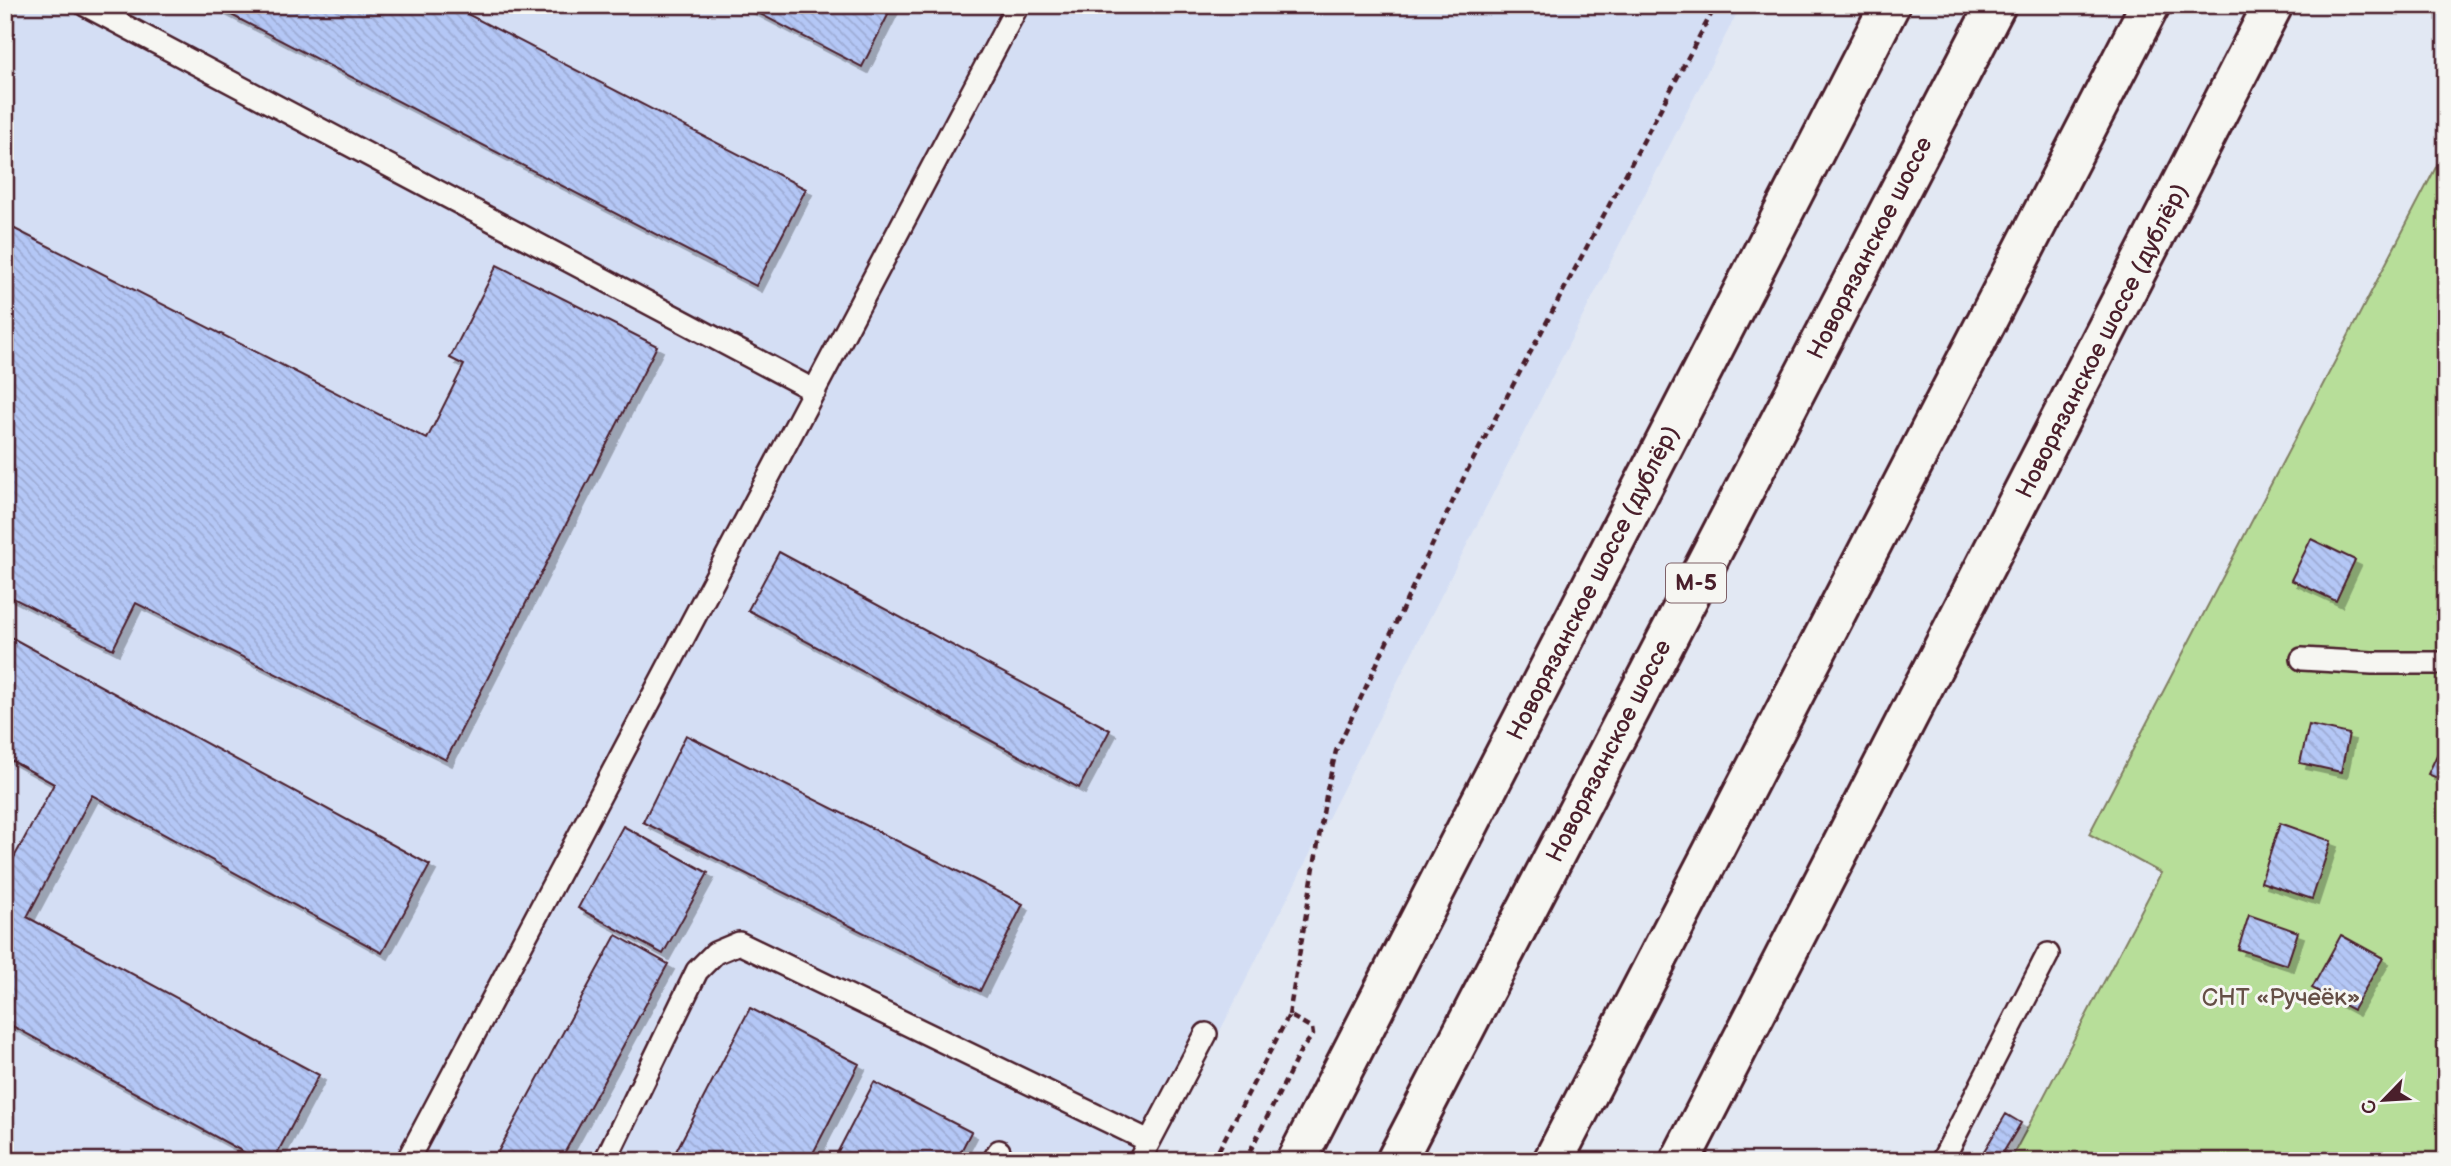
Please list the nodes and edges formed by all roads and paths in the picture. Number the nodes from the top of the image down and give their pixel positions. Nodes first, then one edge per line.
1 (85, 5) edge
2 (1018, 5) edge
3 (1716, 5) edge
4 (1890, 5) edge
5 (1996, 5) edge
6 (2150, 5) edge
7 (2273, 5) edge
8 (815, 391) junction
9 (2302, 659) dead end
10 (2446, 663) edge
11 (2049, 954) dead end
12 (1289, 1015) junction
13 (1206, 1034) dead end
14 (1149, 1141) junction
15 (407, 1161) edge
16 (606, 1161) edge
17 (1139, 1161) edge
18 (1213, 1161) edge
19 (1245, 1161) edge
20 (1296, 1161) edge
21 (1396, 1161) edge
22 (1553, 1161) edge
23 (1680, 1161) edge
24 (1942, 1161) edge

1 - 8 lane
2 - 8 lane
3 - 12 path
4 - 20 main road, Новорязанское шоссе (дублёр)
5 - 21 main road, Новорязанское шоссе / М-5
6 - 22 main road
7 - 23 main road, Новорязанское шоссе (дублёр)
8 - 15 lane
9 - 10 lane
11 - 24 lane
12 - 18 path
12 - 19 path
13 - 14 lane
14 - 16 lane
14 - 17 lane

